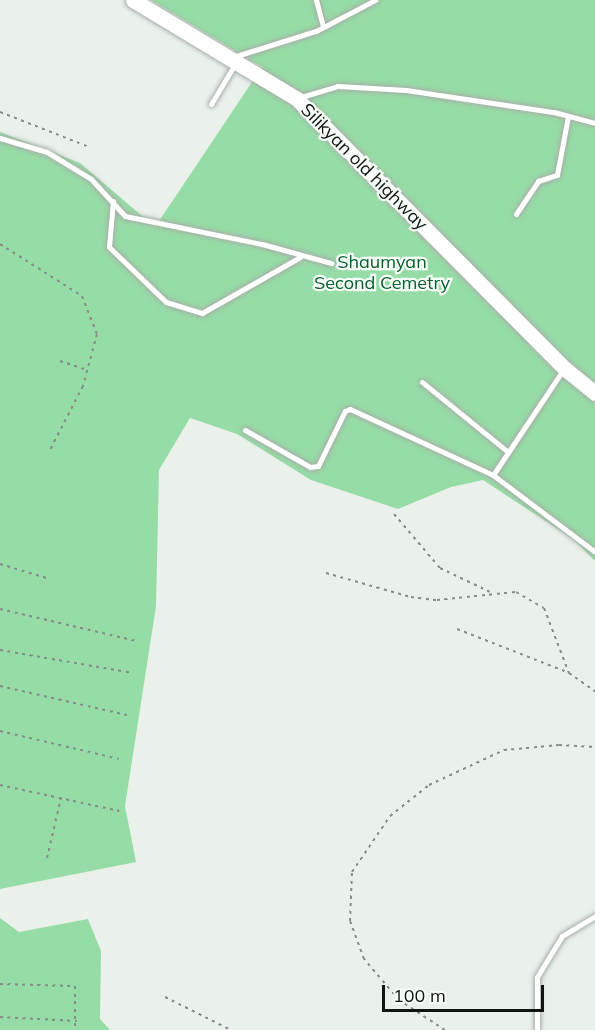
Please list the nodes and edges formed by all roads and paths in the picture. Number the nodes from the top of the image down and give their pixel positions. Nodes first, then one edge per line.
1 (133, 0) edge
2 (316, 0) edge
3 (375, 0) edge
4 (323, 27) junction
5 (232, 61) junction
6 (297, 99) junction
7 (211, 104) dead end
8 (0, 112) edge
9 (568, 116) junction
10 (595, 123) edge
11 (0, 138) edge
12 (89, 147) dead end
13 (113, 201) junction
14 (516, 214) dead end
15 (0, 244) edge
16 (300, 256) junction
17 (331, 263) dead end
18 (60, 361) dead end
19 (564, 368) junction
20 (87, 370) junction
21 (422, 382) dead end
22 (595, 393) edge
23 (245, 430) dead end
24 (50, 450) dead end
25 (508, 452) junction
26 (493, 475) junction
27 (394, 514) dead end
28 (595, 552) edge
29 (0, 564) edge
30 (326, 573) dead end
31 (50, 579) dead end
32 (493, 593) junction
33 (0, 609) edge
34 (457, 629) dead end
35 (136, 640) dead end
36 (0, 650) edge
37 (569, 673) junction
38 (133, 674) dead end
39 (0, 686) edge
40 (595, 691) edge
41 (126, 715) dead end
42 (0, 732) edge
43 (595, 747) edge
44 (119, 759) dead end
45 (0, 785) edge
46 (61, 798) junction
47 (119, 811) dead end
48 (47, 858) dead end
49 (595, 916) edge
50 (0, 984) edge
51 (165, 997) dead end
52 (0, 1017) edge
53 (76, 1022) junction
54 (75, 1030) edge
55 (231, 1030) edge
56 (445, 1030) edge
57 (537, 1030) edge

1 - 5 street, Silikyan old highway
2 - 4 lane
3 - 4 lane
4 - 5 lane
5 - 6 street, Silikyan old highway
5 - 7 lane
6 - 9 lane
6 - 19 street, Silikyan old highway
8 - 12 path
9 - 10 lane
9 - 14 lane
11 - 13 lane
13 - 16 lane
13 - 16 lane
15 - 20 path
16 - 17 lane
18 - 20 path
19 - 22 street, Silikyan old highway
19 - 25 lane
20 - 24 path
21 - 25 lane
23 - 26 lane
25 - 26 lane
26 - 28 lane
27 - 32 path
29 - 31 path
30 - 32 path
32 - 37 path
33 - 35 path
34 - 37 path
36 - 38 path
37 - 40 path
39 - 41 path
42 - 44 path
43 - 56 path
45 - 46 path
46 - 47 path
46 - 48 path
49 - 57 lane
50 - 53 path
51 - 55 path
52 - 53 path
53 - 54 path

